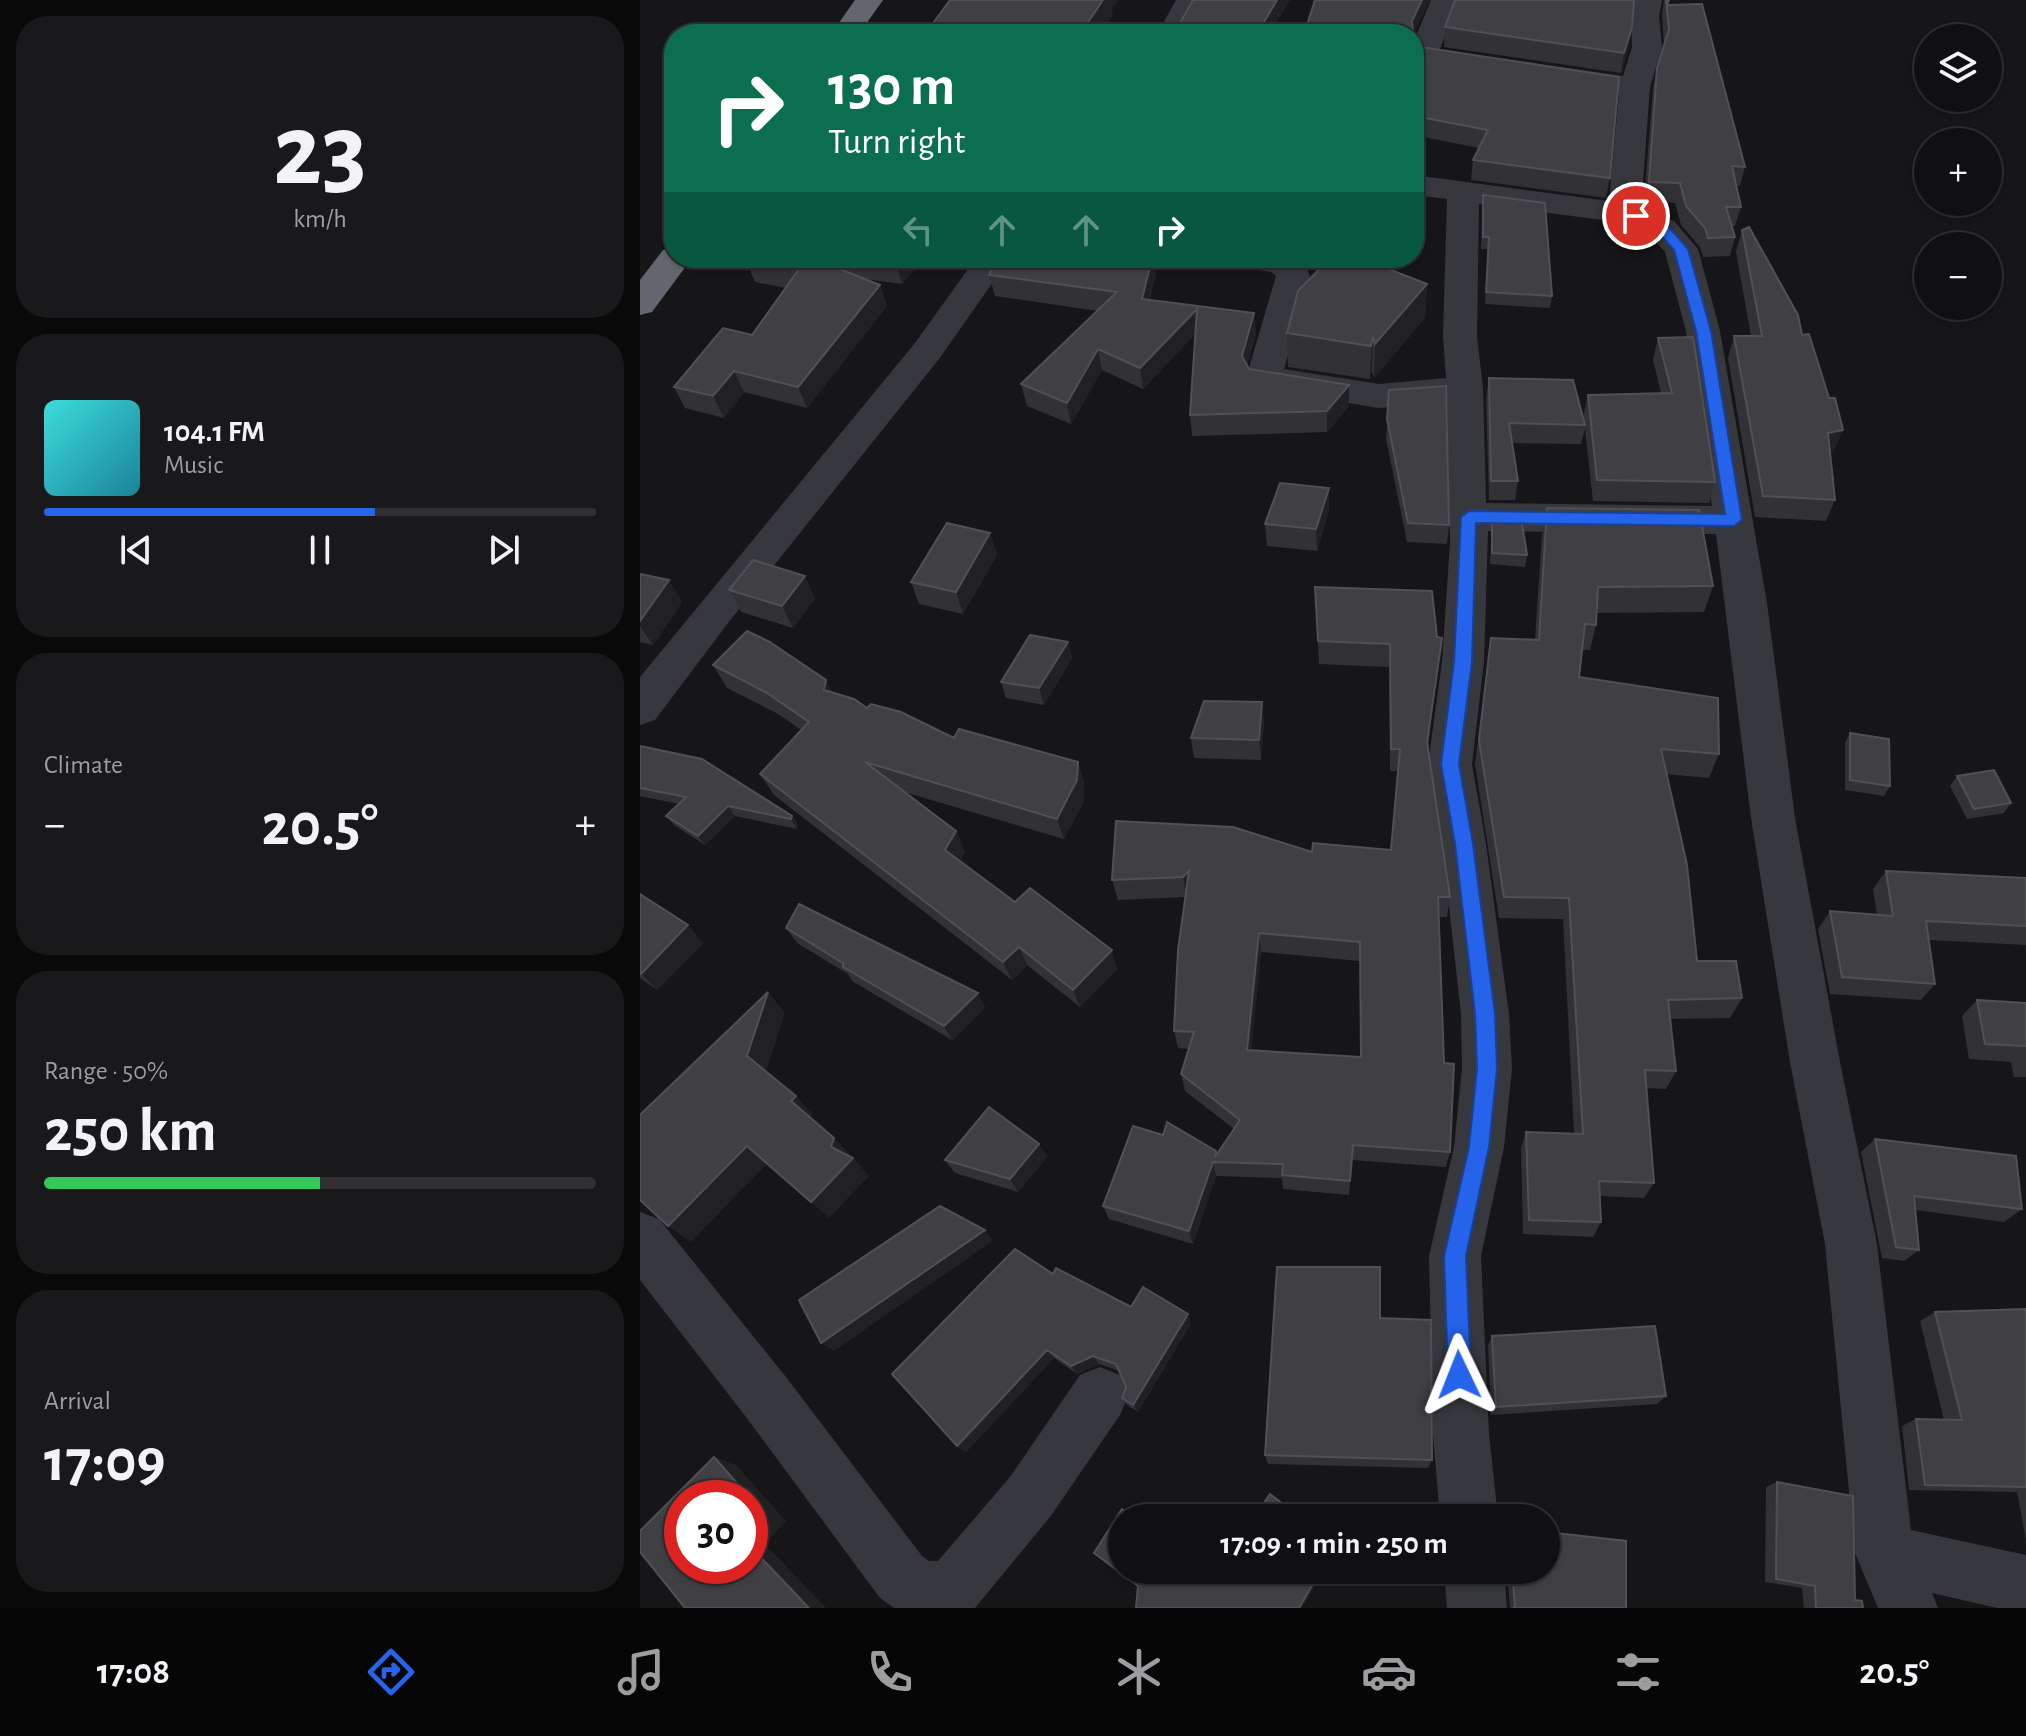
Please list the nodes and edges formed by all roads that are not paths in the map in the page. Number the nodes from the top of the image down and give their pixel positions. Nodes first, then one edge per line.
1 (869, 0) edge
2 (1190, 0) edge
3 (1445, 0) edge
4 (1648, 0) edge
5 (852, 24) edge
6 (1177, 24) edge
7 (1424, 46) edge
8 (1424, 62) edge
9 (1499, 66) edge
10 (1529, 71) edge
11 (1635, 87) junction
12 (1424, 187) edge
13 (1463, 193) junction
14 (1624, 213) junction
15 (667, 268) edge
16 (986, 268) edge
17 (1290, 268) edge
18 (640, 304) edge
19 (1465, 388) junction
20 (1469, 517) junction
21 (1734, 520) junction
22 (640, 708) edge
23 (640, 1238) edge
24 (1100, 1395) dead end
25 (1468, 1504) edge
26 (1884, 1553) junction
27 (1475, 1584) edge
28 (2026, 1585) edge
29 (1477, 1608) edge
30 (1908, 1608) edge

1 - 5 highway
2 - 6 street
3 - 7 street
4 - 11 street
8 - 9 street
10 - 11 street
11 - 14 street
12 - 13 street
13 - 14 street
13 - 19 street
14 - 21 street
15 - 18 highway
16 - 22 street
17 - 19 street
19 - 20 street
20 - 21 street
20 - 25 street
21 - 26 street
23 - 24 street
26 - 28 street
26 - 30 street
27 - 29 street

